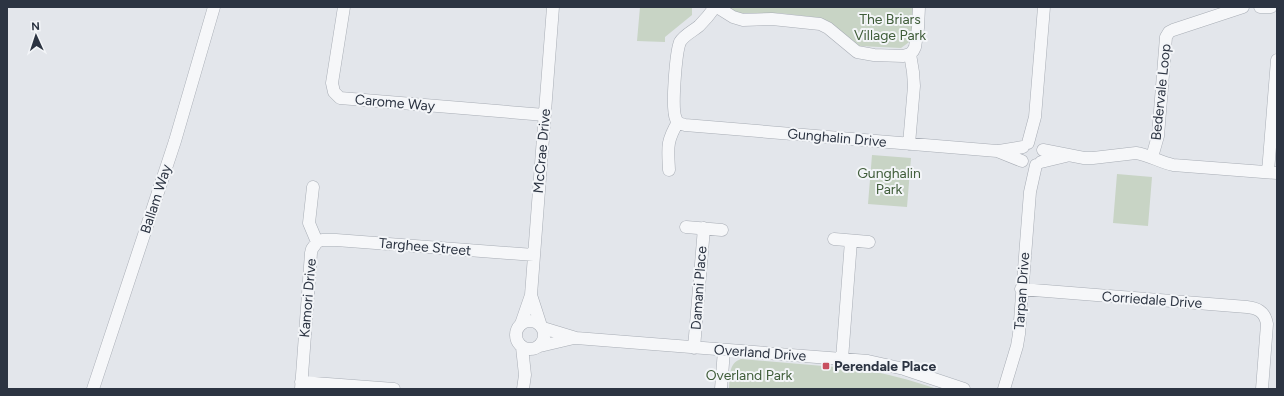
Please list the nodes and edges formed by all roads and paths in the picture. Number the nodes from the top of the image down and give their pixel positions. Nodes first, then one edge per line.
1 (214, 7) edge
2 (344, 7) edge
3 (554, 7) edge
4 (716, 7) edge
5 (919, 7) edge
6 (1044, 7) edge
7 (1243, 7) edge
8 (1260, 7) edge
9 (1271, 7) edge
10 (910, 54) junction
11 (1277, 60) edge
12 (545, 115) junction
13 (678, 122) junction
14 (909, 144) junction
15 (1033, 155) junction
16 (1070, 156) joint
17 (1152, 158) junction
18 (669, 170) dead end
19 (1273, 173) edge
20 (313, 187) dead end
21 (686, 227) dead end
22 (704, 228) junction
23 (722, 230) dead end
24 (834, 240) dead end
25 (851, 241) junction
26 (317, 242) junction
27 (869, 242) dead end
28 (534, 255) junction
29 (1021, 290) junction
30 (531, 295) junction
31 (1271, 315) edge
32 (521, 324) junction
33 (542, 327) junction
34 (576, 338) junction
35 (522, 347) junction
36 (539, 347) junction
37 (694, 348) junction
38 (724, 350) junction
39 (842, 359) junction
40 (525, 375) junction
41 (301, 385) edge
42 (92, 389) edge
43 (394, 389) edge
44 (523, 389) edge
45 (722, 389) edge
46 (964, 389) edge
47 (1004, 389) edge
48 (1262, 389) edge

1 - 42 street, Ballam Way
2 - 12 street, Carome Way
3 - 12 street, McCrae Drive
4 - 10 street
4 - 13 street
5 - 10 street
6 - 15 street, Tarpan Drive
7 - 17 street, Bedervale Loop
8 - 9 street
10 - 14 street
11 - 19 street
12 - 28 street, McCrae Drive
13 - 14 street, Gunghalin Drive
13 - 18 street
14 - 15 street, Gunghalin Drive
15 - 16 street, Gunghalin Drive
15 - 29 street, Tarpan Drive
16 - 17 street, Bedervale Loop
17 - 19 street, Bedervale Loop
20 - 26 street, Kamori Drive
21 - 22 street, Damani Place
22 - 23 street, Damani Place
22 - 37 street, Damani Place
24 - 25 street
25 - 27 street
25 - 39 street
26 - 28 street, Targhee Street
26 - 41 street, Kamori Drive
28 - 30 street, McCrae Drive
29 - 31 street, Corriedale Drive
29 - 47 street, Tarpan Drive
30 - 32 street, McCrae Drive
30 - 33 street, McCrae Drive
31 - 48 street
32 - 33 street
32 - 35 street
33 - 34 street, Overland Drive
33 - 36 street
34 - 36 street, Overland Drive
34 - 37 street, Overland Drive
35 - 36 street
35 - 40 street
36 - 40 street
37 - 38 street, Overland Drive
38 - 39 street, Overland Drive
38 - 45 street
39 - 46 street, Overland Drive
40 - 44 street
41 - 43 street

